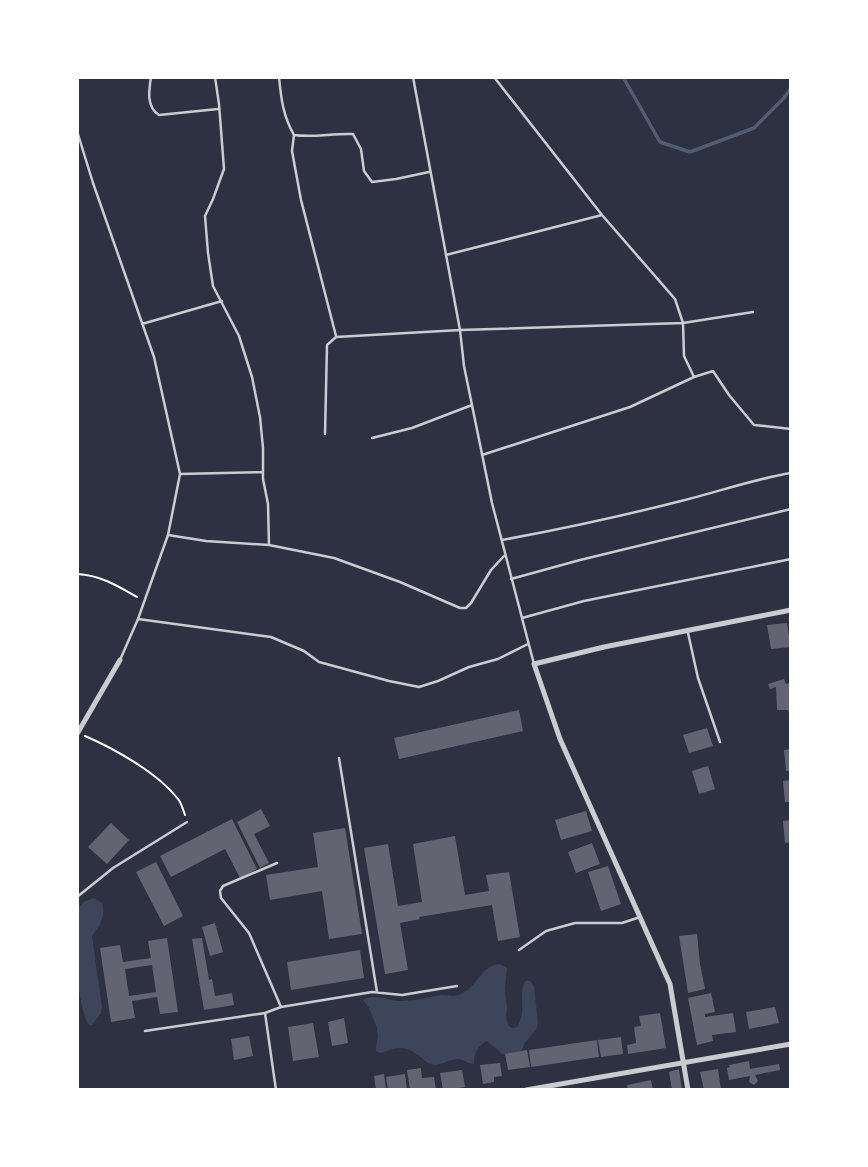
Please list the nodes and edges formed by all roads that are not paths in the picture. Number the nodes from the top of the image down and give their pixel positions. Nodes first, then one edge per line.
1 (150, 77) edge
2 (215, 77) edge
3 (279, 77) edge
4 (413, 77) edge
5 (494, 77) edge
6 (219, 109) junction
7 (77, 131) edge
8 (293, 135) junction
9 (430, 172) junction
10 (601, 215) junction
11 (446, 255) junction
12 (222, 301) junction
13 (753, 312) dead end
14 (683, 323) junction
15 (142, 324) junction
16 (460, 330) junction
17 (336, 337) junction
18 (694, 377) junction
19 (472, 405) junction
20 (791, 429) edge
21 (325, 434) dead end
22 (372, 438) dead end
23 (482, 454) junction
24 (263, 472) junction
25 (791, 473) edge
26 (180, 474) junction
27 (791, 509) edge
28 (168, 535) junction
29 (502, 540) junction
30 (269, 545) junction
31 (505, 555) junction
32 (791, 559) edge
33 (511, 579) junction
34 (791, 610) edge
35 (522, 618) junction
36 (138, 619) junction
37 (688, 629) junction
38 (529, 644) junction
39 (120, 660) joint
40 (534, 664) junction
41 (77, 734) edge
42 (720, 742) dead end
43 (339, 758) dead end
44 (187, 822) road end
45 (276, 863) dead end
46 (77, 897) edge
47 (640, 917) junction
48 (519, 950) dead end
49 (457, 986) dead end
50 (376, 992) junction
51 (281, 1007) junction
52 (265, 1013) junction
53 (145, 1031) dead end
54 (791, 1044) edge
55 (683, 1062) junction
56 (275, 1090) edge
57 (526, 1090) edge
58 (688, 1090) edge

1 - 6 lane
2 - 6 lane
3 - 8 lane
4 - 9 lane
5 - 10 lane
6 - 12 lane
7 - 15 lane
8 - 9 lane
8 - 17 lane
9 - 11 lane
10 - 11 lane
10 - 14 lane
11 - 16 lane
12 - 15 lane
12 - 24 lane
13 - 14 lane
14 - 16 lane
14 - 18 lane
15 - 26 lane
16 - 17 lane
16 - 19 lane
17 - 21 lane
18 - 20 lane
18 - 23 lane
19 - 22 lane
19 - 23 lane
23 - 29 lane
24 - 26 lane
24 - 30 lane
25 - 29 lane
26 - 28 lane
27 - 33 lane
28 - 30 lane
28 - 36 lane
29 - 31 lane
30 - 31 lane
31 - 33 lane
32 - 35 lane
33 - 35 lane
34 - 37 street
35 - 38 lane
36 - 38 lane
36 - 39 lane
37 - 40 street
37 - 42 lane
38 - 40 lane
39 - 41 street
40 - 47 street
43 - 50 lane
44 - 46 lane
45 - 51 lane
47 - 48 lane
47 - 55 street
49 - 50 lane
50 - 51 lane
51 - 52 lane
52 - 53 lane
52 - 56 lane
54 - 55 street
55 - 57 street
55 - 58 street

